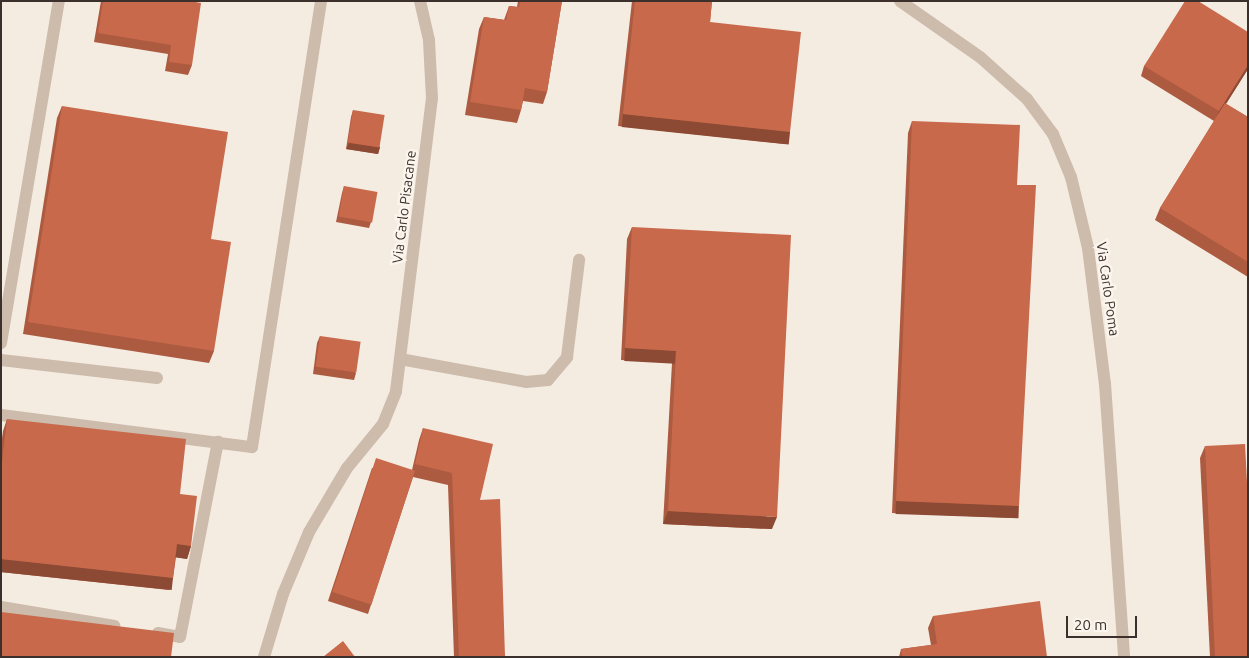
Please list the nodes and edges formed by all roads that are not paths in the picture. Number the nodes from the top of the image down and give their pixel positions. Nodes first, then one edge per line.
1 (59, 1) edge
2 (321, 1) edge
3 (420, 1) edge
4 (900, 1) edge
5 (579, 260) dead end
6 (1, 343) edge
7 (400, 359) junction
8 (1, 360) edge
9 (158, 378) dead end
10 (1, 415) edge
11 (218, 442) junction
12 (1, 607) edge
13 (264, 657) edge
14 (1124, 657) edge

1 - 6 street
2 - 11 street
3 - 7 street, Via Carlo Pisacane
4 - 14 street, Via Carlo Poma
5 - 7 street
7 - 13 street, Via Carlo Pisacane
8 - 9 street
10 - 11 street
11 - 12 street

